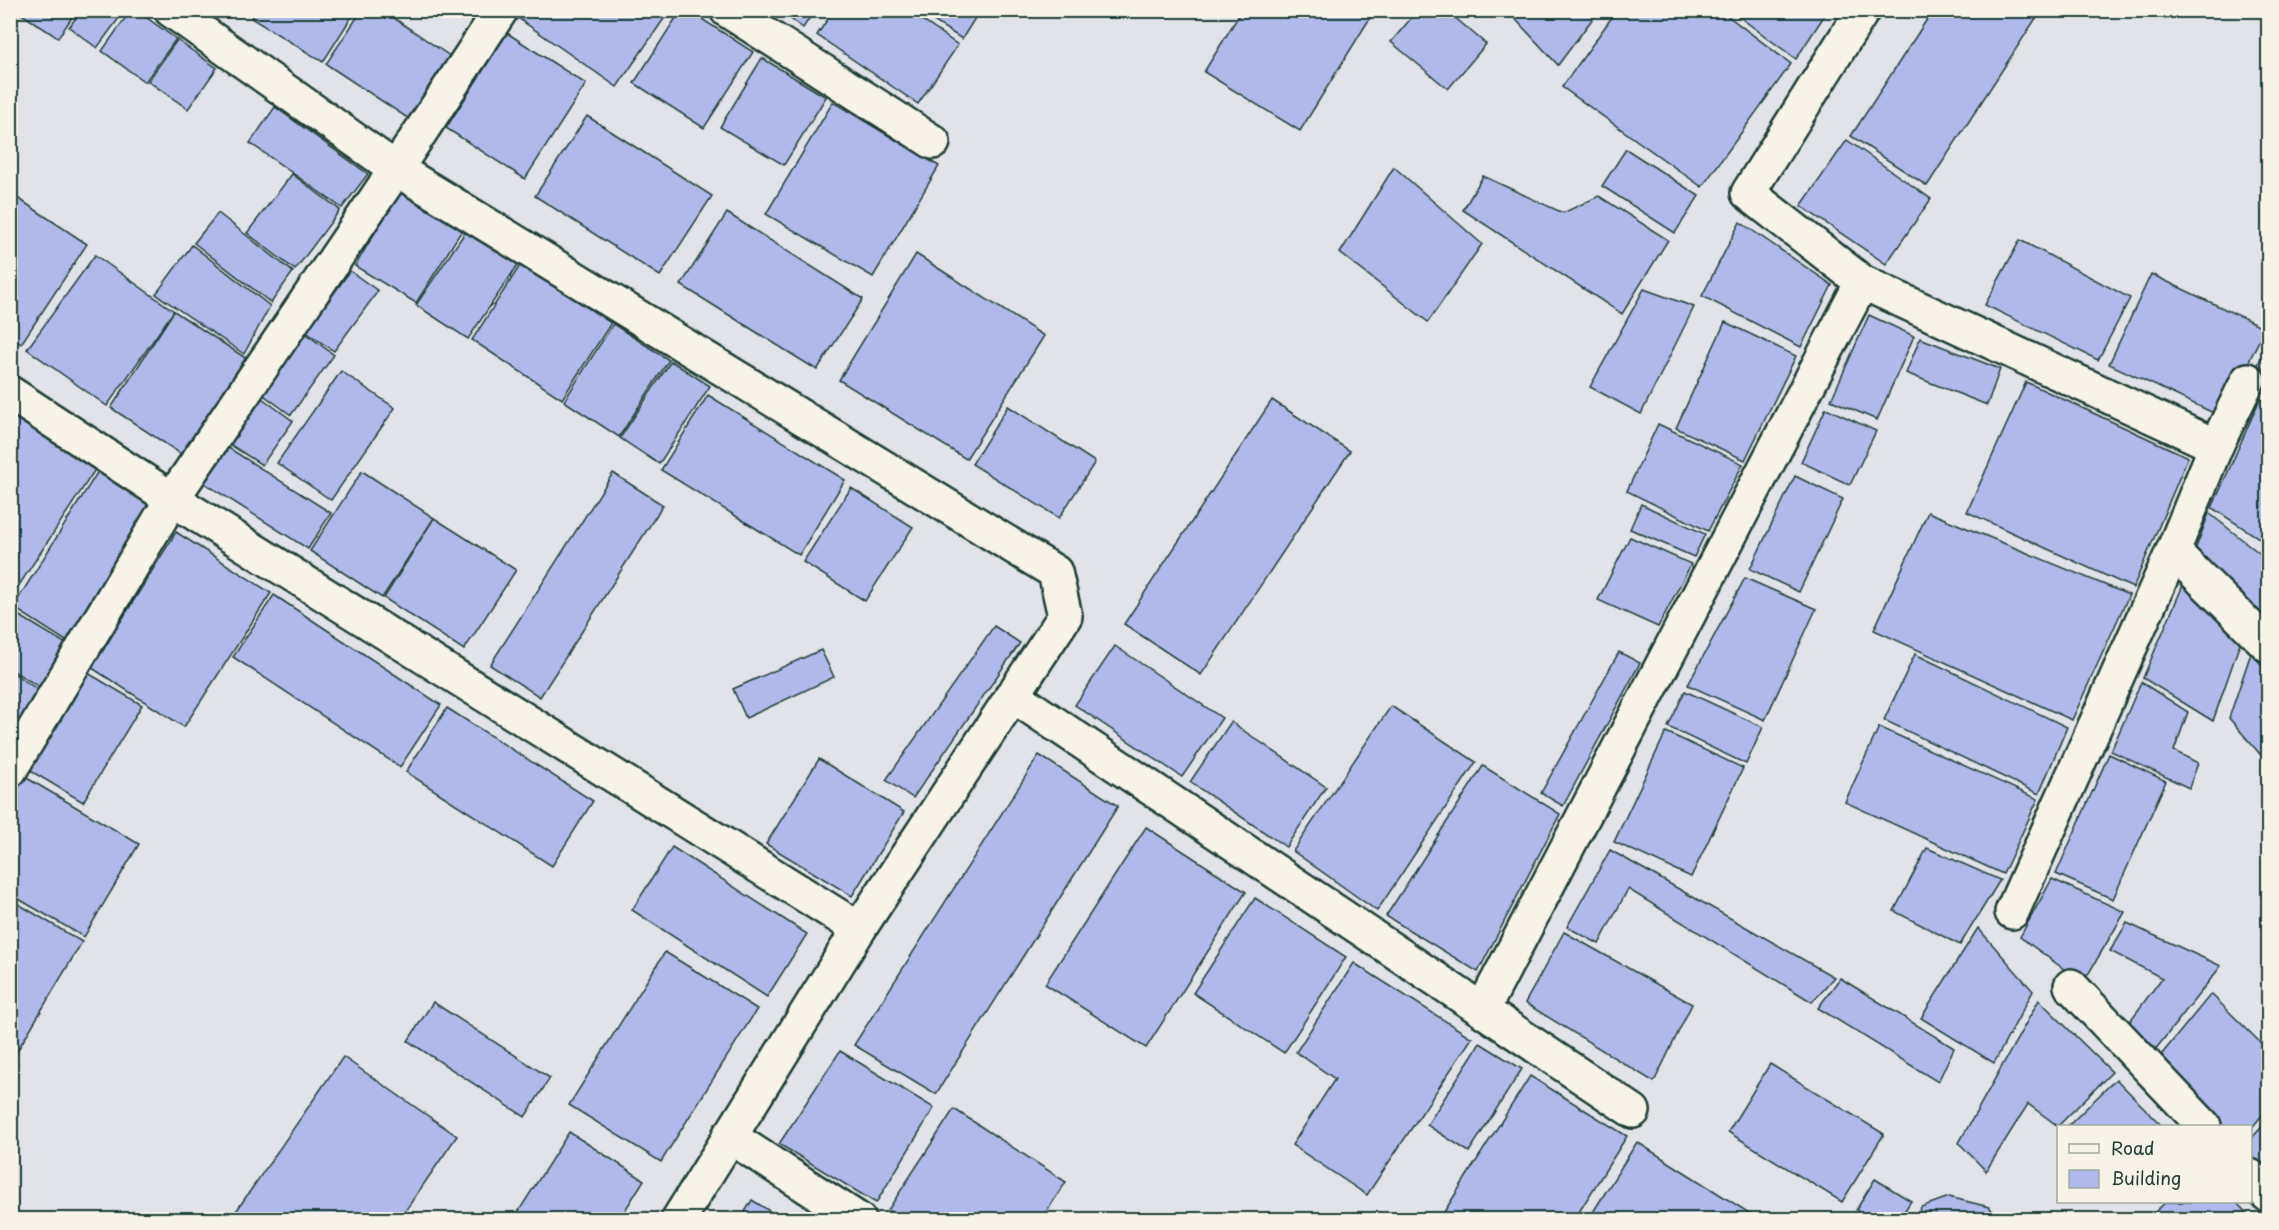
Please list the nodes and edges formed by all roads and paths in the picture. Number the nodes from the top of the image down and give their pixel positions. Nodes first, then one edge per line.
1 (171, 10) edge
2 (501, 10) edge
3 (726, 10) edge
4 (1863, 10) edge
5 (933, 142) dead end
6 (396, 169) junction
7 (1862, 282) junction
8 (2248, 380) dead end
9 (10, 393) edge
10 (2216, 446) junction
11 (172, 499) junction
12 (2173, 550) junction
13 (2268, 645) edge
14 (1012, 695) junction
15 (10, 770) edge
16 (2012, 912) dead end
17 (859, 929) junction
18 (2071, 986) dead end
19 (1483, 1009) junction
20 (1633, 1111) dead end
21 (2203, 1125) edge
22 (729, 1136) junction
23 (2252, 1178) edge
24 (2268, 1195) edge
25 (678, 1220) edge
26 (859, 1220) edge

1 - 6 street
2 - 6 street
3 - 5 street
4 - 7 street
6 - 11 street
6 - 14 street
7 - 10 street
7 - 19 street
8 - 10 street
9 - 11 street
10 - 12 street
11 - 15 street
11 - 17 street
12 - 13 street
12 - 16 street
14 - 17 street
14 - 19 street
17 - 22 street
18 - 21 street
19 - 20 street
22 - 25 street
22 - 26 street
23 - 24 street

